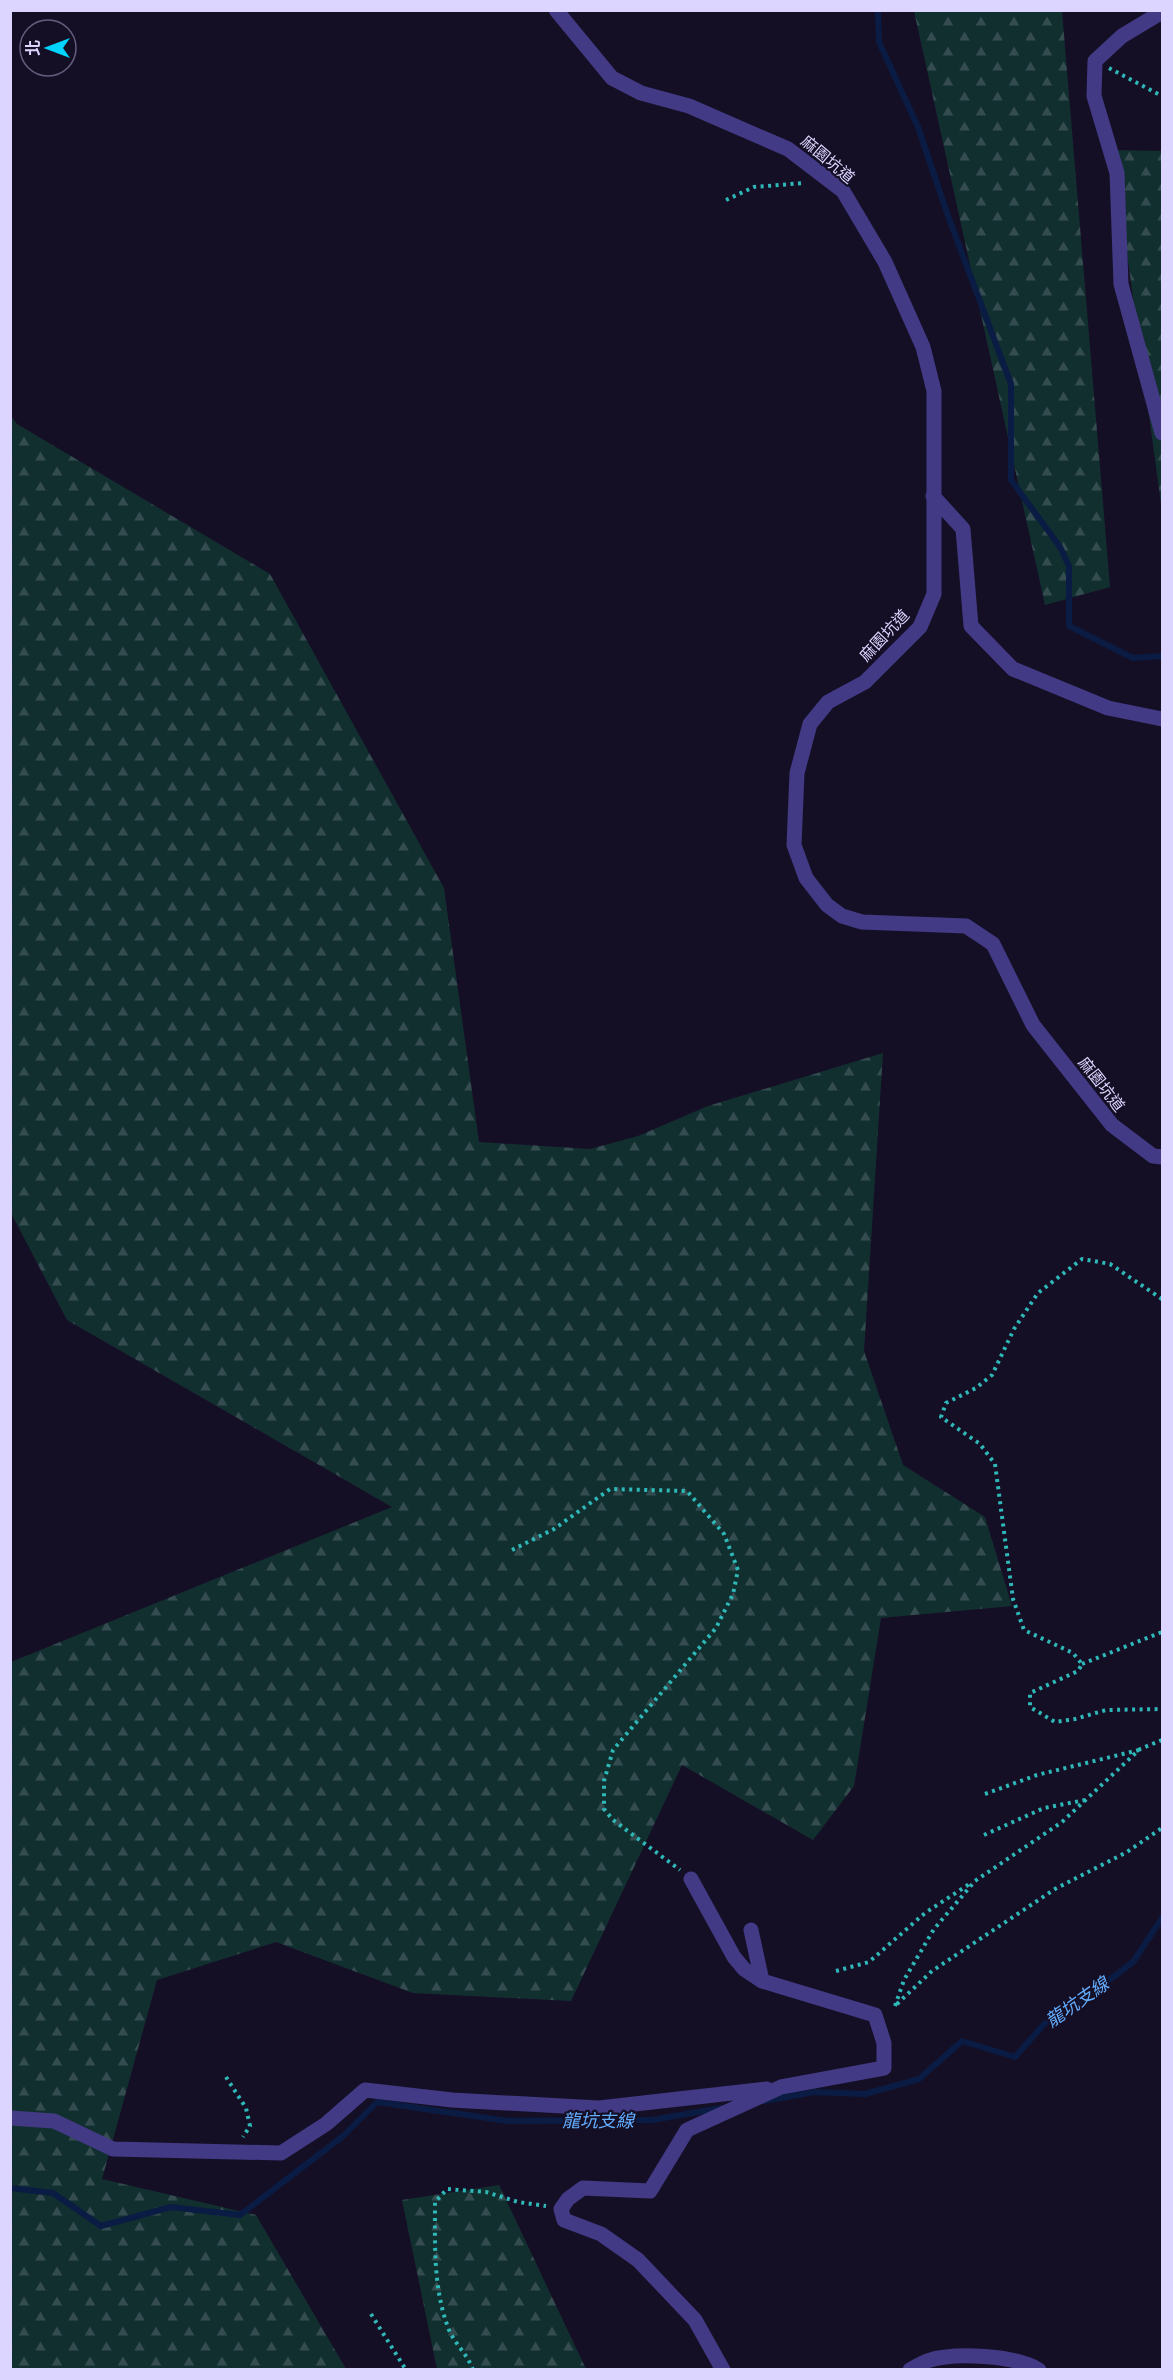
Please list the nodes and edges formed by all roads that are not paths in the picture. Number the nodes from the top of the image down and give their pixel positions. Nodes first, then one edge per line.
1 (556, 10) edge
2 (1162, 12) edge
3 (1162, 433) edge
4 (933, 496) junction
5 (1162, 719) edge
6 (1162, 1157) edge
7 (691, 1879) road end
8 (751, 1929) dead end
9 (762, 1981) junction
10 (782, 2087) junction
11 (10, 2118) edge
12 (723, 2370) edge
13 (910, 2370) edge
14 (1039, 2370) edge

1 - 4 street, 麻園坑道
2 - 3 street
4 - 5 street
4 - 6 street, 麻園坑道
7 - 9 street
8 - 9 street
9 - 10 street
10 - 11 street
10 - 12 street
13 - 14 street

